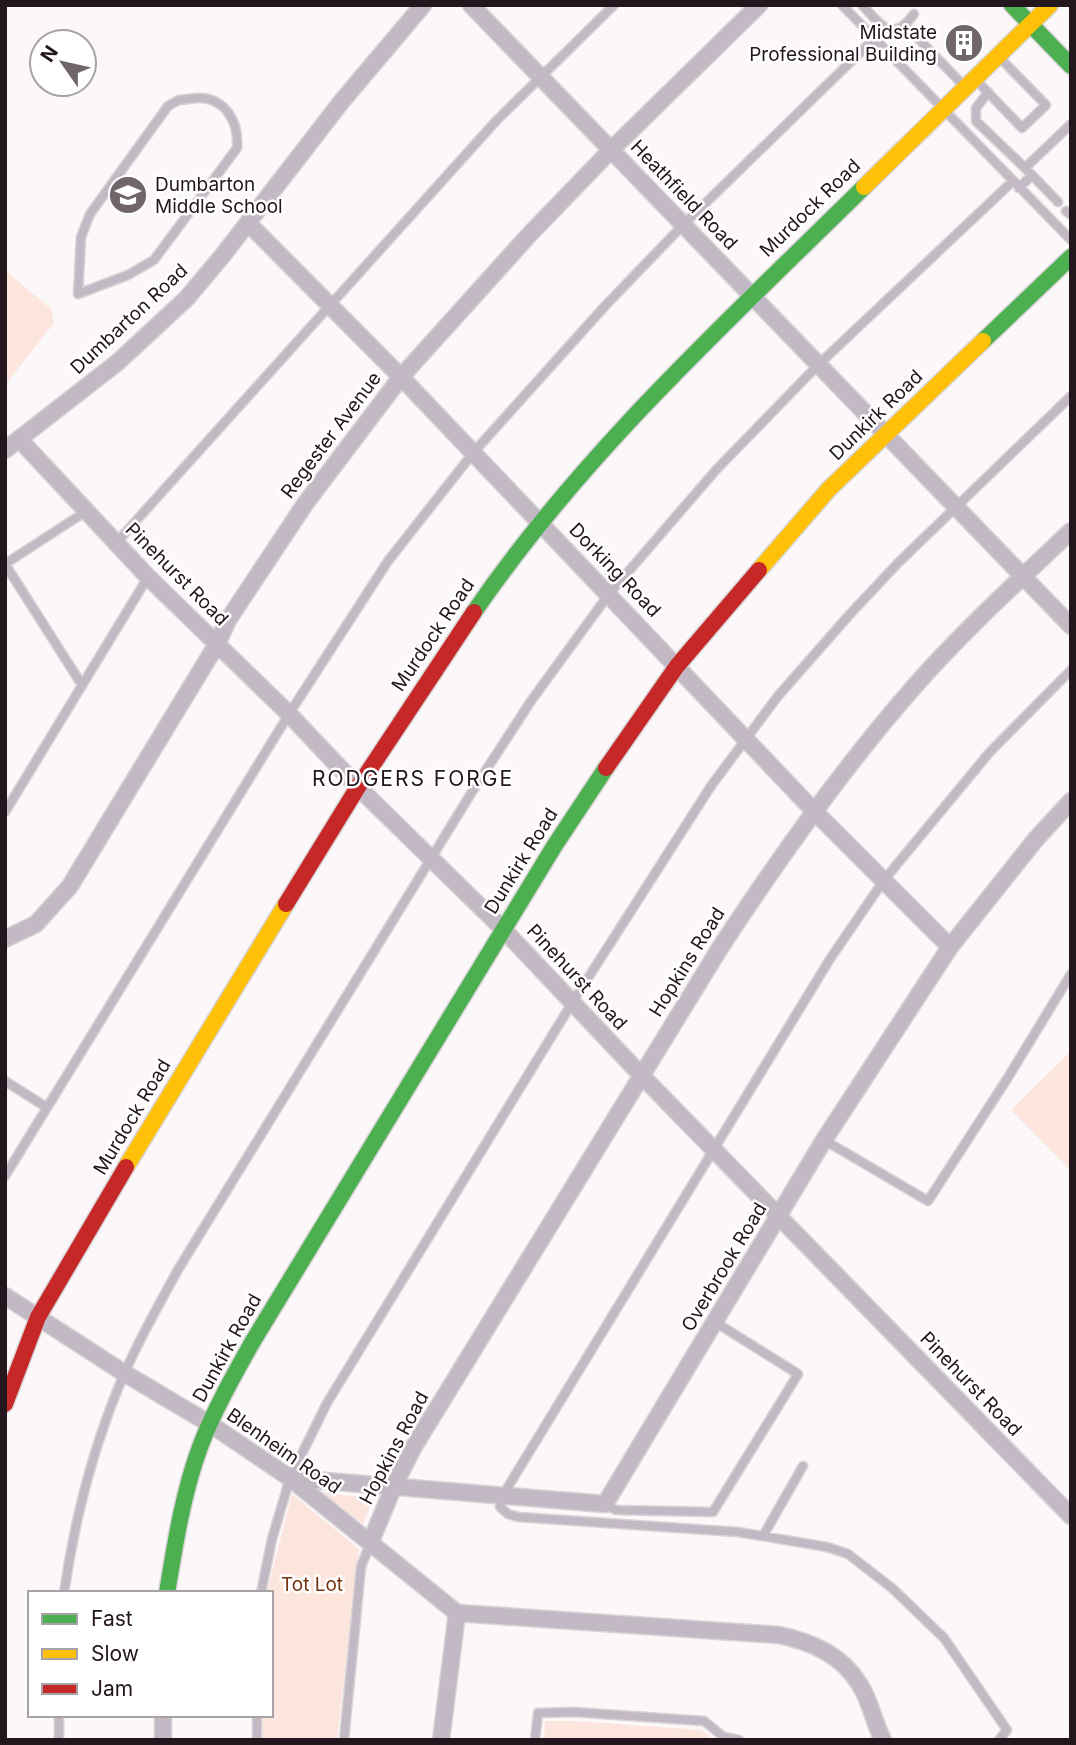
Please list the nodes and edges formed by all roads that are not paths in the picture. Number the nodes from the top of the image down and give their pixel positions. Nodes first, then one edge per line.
1 (423, 5) edge
2 (471, 5) edge
3 (614, 5) edge
4 (759, 5) edge
5 (842, 5) edge
6 (862, 5) edge
7 (1012, 5) edge
8 (1050, 5) edge
9 (914, 15) dead end
10 (1031, 24) junction
11 (906, 26) junction
12 (874, 39) junction
13 (998, 56) junction
14 (1071, 66) edge
15 (541, 78) junction
16 (970, 82) junction
17 (988, 92) junction
18 (943, 107) junction
19 (1071, 124) edge
20 (611, 150) junction
21 (1029, 172) junction
22 (1016, 185) junction
23 (1058, 202) dead end
24 (248, 223) junction
25 (683, 225) junction
26 (1071, 240) edge
27 (1071, 257) edge
28 (78, 294) joint
29 (752, 295) junction
30 (331, 306) junction
31 (818, 365) junction
32 (401, 377) junction
33 (1071, 396) edge
34 (886, 435) junction
35 (20, 440) junction
36 (5, 450) edge
37 (473, 453) junction
38 (956, 507) junction
39 (85, 512) junction
40 (540, 523) junction
41 (1071, 531) edge
42 (116, 543) junction
43 (1023, 576) junction
44 (148, 577) junction
45 (610, 594) junction
46 (1071, 626) edge
47 (217, 645) junction
48 (677, 666) junction
49 (1071, 670) edge
50 (82, 685) junction
51 (289, 713) junction
52 (746, 738) junction
53 (358, 787) junction
54 (1071, 802) edge
55 (814, 811) junction
56 (5, 812) edge
57 (431, 858) junction
58 (884, 880) junction
59 (503, 929) junction
60 (5, 939) edge
61 (950, 947) junction
62 (1071, 974) edge
63 (572, 1003) junction
64 (641, 1075) junction
65 (5, 1081) edge
66 (46, 1107) junction
67 (824, 1140) junction
68 (713, 1148) junction
69 (5, 1176) edge
70 (779, 1216) junction
71 (5, 1296) edge
72 (38, 1317) junction
73 (715, 1322) junction
74 (124, 1373) junction
75 (5, 1404) edge
76 (210, 1424) junction
77 (803, 1466) dead end
78 (290, 1478) junction
79 (393, 1488) junction
80 (503, 1495) junction
81 (605, 1504) junction
82 (1071, 1516) edge
83 (763, 1536) junction
84 (371, 1541) junction
85 (64, 1591) edge
86 (167, 1591) edge
87 (261, 1591) edge
88 (457, 1613) junction
89 (59, 1717) edge
90 (163, 1717) edge
91 (257, 1717) edge
92 (722, 1738) edge
93 (881, 1739) edge
94 (59, 1740) edge
95 (163, 1740) edge
96 (257, 1740) edge
97 (344, 1740) edge
98 (441, 1740) edge
99 (535, 1740) edge
100 (740, 1740) edge
101 (999, 1740) edge

1 - 24 street, Dumbarton Road
2 - 15 street, Heathfield Road
3 - 15 lane
4 - 20 street, Regester Avenue
5 - 12 lane
6 - 11 lane
7 - 10 street
8 - 10 street, Murdock Road
9 - 11 lane
10 - 13 street, Murdock Road
10 - 14 street
11 - 16 lane
12 - 18 lane
12 - 25 lane
13 - 16 street, Murdock Road
13 - 17 lane
15 - 20 street, Heathfield Road
15 - 30 lane
16 - 17 lane
16 - 18 street, Murdock Road
17 - 21 lane
18 - 22 lane
18 - 29 street, Murdock Road
19 - 21 lane
20 - 25 street, Heathfield Road
20 - 32 street, Regester Avenue
21 - 22 lane
21 - 23 lane
22 - 26 lane
22 - 31 lane
24 - 30 street, Dorking Road
24 - 35 street, Dumbarton Road
25 - 29 street, Heathfield Road
25 - 37 lane
27 - 34 street, Dunkirk Road
28 - 28 lane
29 - 31 street, Heathfield Road
29 - 40 street, Murdock Road
30 - 32 street, Dorking Road
30 - 42 lane
31 - 34 street, Heathfield Road
31 - 45 lane
32 - 37 street, Dorking Road
32 - 47 street, Regester Avenue
33 - 38 lane
34 - 38 street, Heathfield Road
34 - 48 street, Dunkirk Road
35 - 36 street, Dumbarton Road
35 - 39 street, Pinehurst Road
37 - 40 street, Dorking Road
37 - 51 lane
38 - 43 street, Heathfield Road
38 - 52 lane
39 - 42 street, Pinehurst Road
39 - 50 lane
40 - 45 street, Dorking Road
40 - 53 street, Murdock Road
41 - 43 street, Hopkins Road
42 - 44 street, Pinehurst Road
43 - 46 street, Heathfield Road
43 - 55 street, Hopkins Road
44 - 47 street, Pinehurst Road
44 - 50 lane
45 - 48 street, Dorking Road
45 - 57 lane
47 - 51 street, Pinehurst Road
47 - 60 street, Regester Avenue
48 - 52 street, Dorking Road
48 - 59 street, Dunkirk Road
49 - 58 lane
50 - 56 lane
51 - 53 street, Pinehurst Road
51 - 66 lane
52 - 55 street, Dorking Road
52 - 63 lane
53 - 57 street, Pinehurst Road
53 - 72 street, Murdock Road
54 - 61 street, Overbrook Road
55 - 58 street, Dorking Road
55 - 64 street, Hopkins Road
57 - 59 street, Pinehurst Road
57 - 74 lane
58 - 61 street, Dorking Road
58 - 68 lane
59 - 63 street, Pinehurst Road
59 - 76 street, Dunkirk Road
61 - 67 street, Overbrook Road
62 - 67 lane
63 - 64 street, Pinehurst Road
63 - 78 lane
64 - 68 street, Pinehurst Road
64 - 79 street, Hopkins Road
65 - 66 lane
66 - 69 lane
67 - 70 street, Overbrook Road
68 - 70 street, Pinehurst Road
68 - 80 lane
70 - 73 street, Overbrook Road
70 - 82 street, Pinehurst Road
71 - 72 street, Blenheim Road
72 - 74 street, Blenheim Road
72 - 75 street, Murdock Road
73 - 81 street, Overbrook Road
73 - 81 lane
74 - 76 street, Blenheim Road
74 - 85 lane
76 - 78 street, Blenheim Road
76 - 86 street, Dunkirk Road
77 - 83 lane
78 - 79 street
78 - 84 street, Blenheim Road
78 - 87 lane
79 - 80 street
79 - 84 street, Hopkins Road
80 - 81 street
80 - 83 lane
83 - 101 lane
84 - 88 street, Blenheim Road
84 - 97 lane
88 - 93 street
88 - 98 street
89 - 94 lane
90 - 95 street
91 - 96 lane
92 - 99 lane
92 - 100 lane

